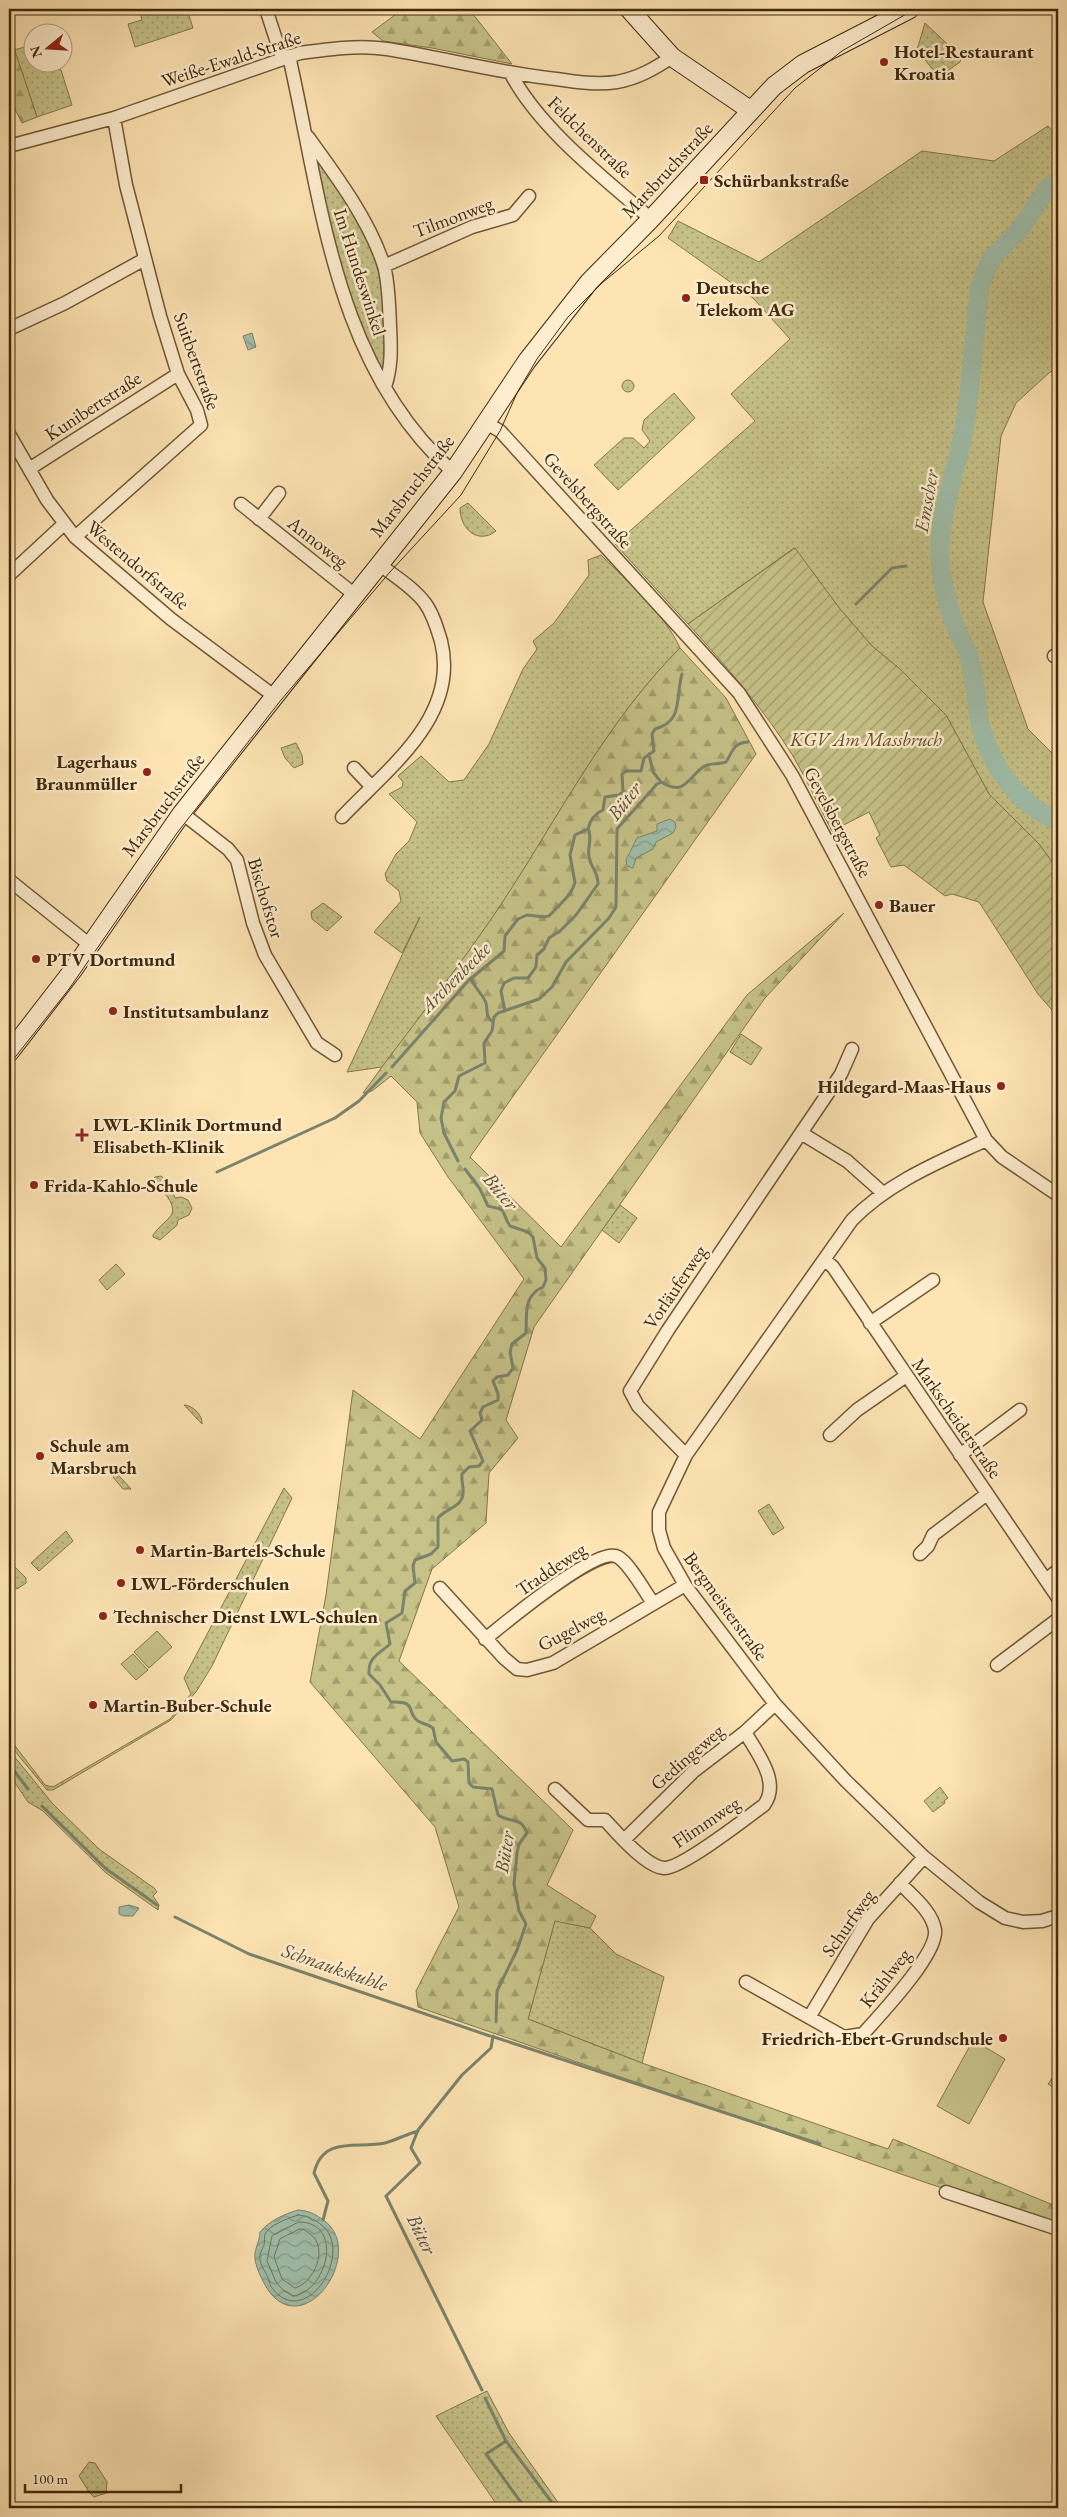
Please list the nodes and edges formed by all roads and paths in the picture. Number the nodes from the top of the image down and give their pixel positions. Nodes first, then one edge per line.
1 (266, 9) edge
2 (629, 9) edge
3 (910, 9) edge
4 (286, 57) junction
5 (672, 57) junction
6 (511, 74) junction
7 (750, 110) junction
8 (114, 118) junction
9 (307, 135) junction
10 (9, 146) edge
11 (529, 196) dead end
12 (651, 219) junction
13 (145, 259) junction
14 (384, 266) junction
15 (9, 329) edge
16 (178, 374) junction
17 (386, 387) junction
18 (486, 423) junction
19 (9, 434) edge
20 (29, 470) junction
21 (453, 472) junction
22 (279, 493) dead end
23 (240, 504) dead end
24 (259, 518) junction
25 (64, 524) junction
26 (75, 537) junction
27 (379, 564) junction
28 (9, 575) edge
29 (354, 595) junction
30 (274, 696) junction
31 (354, 768) dead end
32 (371, 786) junction
33 (182, 813) junction
34 (342, 817) dead end
35 (9, 880) edge
36 (90, 945) junction
37 (852, 1049) dead end
38 (9, 1053) edge
39 (335, 1055) dead end
40 (801, 1133) junction
41 (986, 1140) junction
42 (883, 1193) junction
43 (1058, 1196) edge
44 (825, 1260) junction
45 (933, 1280) dead end
46 (870, 1323) junction
47 (906, 1376) junction
48 (1020, 1410) dead end
49 (830, 1435) dead end
50 (686, 1455) junction
51 (960, 1455) junction
52 (987, 1494) junction
53 (920, 1554) dead end
54 (1058, 1570) edge
55 (1046, 1580) junction
56 (685, 1585) junction
57 (440, 1588) dead end
58 (1058, 1598) edge
59 (653, 1603) junction
60 (1058, 1619) edge
61 (485, 1639) junction
62 (997, 1665) dead end
63 (775, 1704) junction
64 (745, 1732) junction
65 (555, 1789) dead end
66 (624, 1840) junction
67 (924, 1857) junction
68 (900, 1883) junction
69 (1058, 1916) edge
70 (746, 1982) dead end
71 (810, 2016) junction
72 (946, 2192) dead end
73 (1058, 2229) edge

1 - 4 street, Im Hundeswinkel
2 - 5 street
3 - 7 street, Marsbruchstraße
4 - 6 street, Weiße-Ewald-Straße
4 - 8 street, Weiße-Ewald-Straße
4 - 9 street, Im Hundeswinkel
5 - 6 street, Weiße-Ewald-Straße
5 - 7 street
6 - 12 street, Feldchenstraße
7 - 12 street, Marsbruchstraße
8 - 10 street, Weiße-Ewald-Straße
8 - 13 street, Suitbertstraße
9 - 14 street, Im Hundeswinkel
9 - 17 street, Im Hundeswinkel
11 - 14 street, Tilmonweg
12 - 18 street, Marsbruchstraße
13 - 15 street
13 - 16 street, Suitbertstraße
14 - 17 street, Im Hundeswinkel
16 - 20 street, Kunibertstraße
16 - 26 street, Suitbertstraße
17 - 21 street, Im Hundeswinkel
18 - 21 street, Marsbruchstraße
18 - 41 street, Gevelsbergstraße
19 - 20 street, Westendorfstraße
20 - 25 street, Westendorfstraße
21 - 27 street, Marsbruchstraße
22 - 24 street, Annoweg
23 - 24 street, Annoweg
24 - 29 street, Annoweg
25 - 26 street, Westendorfstraße
25 - 28 street
26 - 30 street, Westendorfstraße
27 - 29 street, Marsbruchstraße
27 - 32 street
29 - 30 street, Marsbruchstraße
30 - 33 street, Marsbruchstraße
31 - 32 street
32 - 34 street
33 - 36 street, Marsbruchstraße
33 - 39 street, Bischofstor
35 - 36 street
36 - 38 street, Marsbruchstraße
37 - 40 street, Vorläuferweg
40 - 42 street
40 - 50 street, Vorläuferweg
41 - 42 street, Bergmeisterstraße
41 - 43 street, Gevelsbergstraße
42 - 44 street, Bergmeisterstraße
44 - 46 street, Markscheiderstraße
44 - 50 street, Bergmeisterstraße
45 - 46 street
46 - 47 street, Markscheiderstraße
47 - 49 street
47 - 51 street, Markscheiderstraße
48 - 51 street
50 - 56 street, Bergmeisterstraße
51 - 52 street, Markscheiderstraße
52 - 53 street
52 - 55 street, Markscheiderstraße
54 - 55 street
55 - 58 street, Markscheiderstraße
56 - 59 street, Gugelweg
56 - 63 street, Bergmeisterstraße
57 - 61 street, Gugelweg
59 - 61 street, Gugelweg
59 - 61 street, Traddeweg
60 - 62 street
63 - 64 street, Gedingeweg
63 - 67 street, Bergmeisterstraße
64 - 66 street, Gedingeweg
64 - 66 street, Flimmweg
65 - 66 street, Flimmweg
67 - 68 street, Schurfweg
67 - 69 street, Bergmeisterstraße
68 - 71 street, Schurfweg
68 - 71 street, Krählweg
70 - 71 street, Krählweg
72 - 73 street

